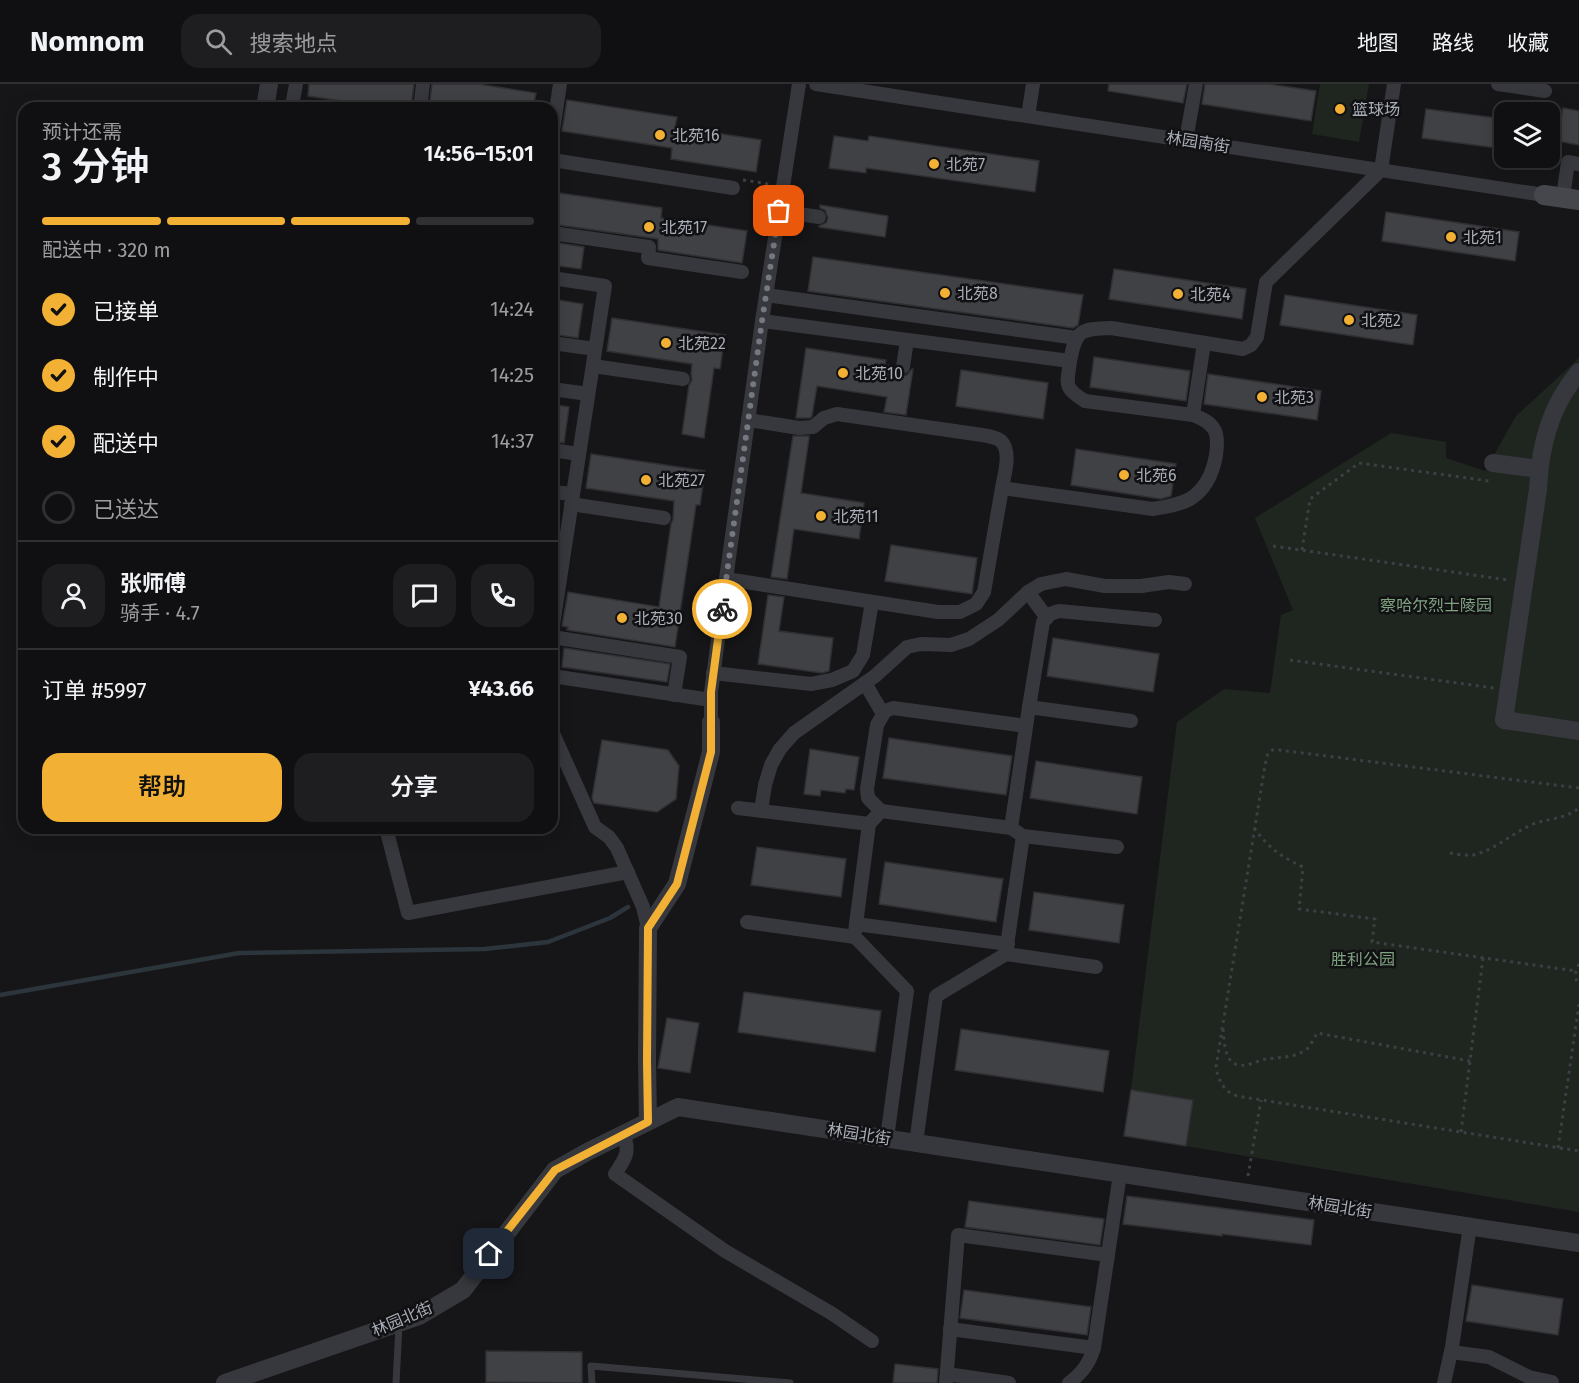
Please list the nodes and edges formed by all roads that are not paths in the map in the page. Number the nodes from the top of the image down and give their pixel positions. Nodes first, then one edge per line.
1 (269, 84) edge
2 (296, 84) edge
3 (423, 84) edge
4 (560, 84) edge
5 (799, 84) edge
6 (816, 84) edge
7 (1033, 84) edge
8 (1196, 84) edge
9 (1394, 84) edge
10 (1497, 84) edge
11 (1545, 91) dead end
12 (267, 102) edge
13 (293, 102) edge
14 (421, 102) edge
15 (557, 102) edge
16 (1028, 116) junction
17 (1186, 140) junction
18 (558, 161) edge
19 (1579, 164) edge
20 (1381, 170) junction
21 (733, 188) road end
22 (1562, 197) edge
23 (779, 211) junction
24 (819, 217) dead end
25 (558, 234) edge
26 (742, 272) dead end
27 (558, 279) edge
28 (766, 295) junction
29 (762, 321) junction
30 (1077, 338) junction
31 (907, 340) junction
32 (1204, 343) junction
33 (558, 344) edge
34 (595, 350) junction
35 (1070, 361) junction
36 (592, 366) junction
37 (903, 367) dead end
38 (1579, 372) edge
39 (683, 379) dead end
40 (558, 390) edge
41 (588, 394) junction
42 (1193, 415) junction
43 (748, 420) junction
44 (558, 451) edge
45 (579, 454) junction
46 (1493, 463) road end
47 (1539, 469) junction
48 (1002, 488) junction
49 (558, 494) edge
50 (572, 499) junction
51 (664, 518) dead end
52 (558, 557) edge
53 (726, 579) junction
54 (1185, 584) dead end
55 (1028, 592) junction
56 (872, 602) junction
57 (1047, 618) junction
58 (1155, 620) dead end
59 (558, 638) edge
60 (713, 673) junction
61 (558, 677) edge
62 (865, 683) junction
63 (674, 694) junction
64 (711, 700) junction
65 (1029, 707) junction
66 (883, 714) junction
67 (1131, 721) dead end
68 (711, 722) joint
69 (1026, 726) junction
70 (1579, 731) edge
71 (558, 744) edge
72 (738, 808) dead end
73 (761, 811) junction
74 (881, 811) junction
75 (869, 824) junction
76 (1017, 832) junction
77 (388, 834) edge
78 (1117, 847) dead end
79 (628, 872) junction
80 (747, 922) dead end
81 (648, 928) junction
82 (856, 930) junction
83 (1007, 949) junction
84 (1096, 967) dead end
85 (648, 1122) junction
86 (623, 1134) junction
87 (887, 1138) junction
88 (916, 1143) junction
89 (1120, 1174) junction
90 (1470, 1226) junction
91 (1579, 1243) edge
92 (1108, 1255) junction
93 (399, 1323) junction
94 (951, 1329) junction
95 (872, 1341) dead end
96 (1094, 1348) junction
97 (1451, 1352) junction
98 (946, 1378) edge
99 (1552, 1382) edge
100 (225, 1383) edge
101 (396, 1383) edge
102 (592, 1383) edge
103 (790, 1383) edge
104 (1009, 1383) edge
105 (1069, 1383) edge
106 (1444, 1383) edge

1 - 12 street
2 - 13 street
3 - 14 street
4 - 15 street
5 - 23 street
6 - 16 street, 林园南街
7 - 16 street
8 - 17 street
9 - 20 street
10 - 11 street
16 - 17 street, 林园南街
17 - 20 street, 林园南街
18 - 21 street
19 - 22 street
20 - 22 street, 林园南街
20 - 32 street
23 - 24 street
23 - 28 street
25 - 26 street
27 - 34 street
28 - 29 street
28 - 30 street
29 - 31 street
29 - 43 street
30 - 32 street
30 - 35 street
31 - 35 street
31 - 37 street
32 - 42 street
33 - 34 street
34 - 36 street
35 - 42 street
36 - 39 street
36 - 41 street
38 - 47 street
40 - 41 street
41 - 45 street
42 - 48 street
43 - 48 street
43 - 53 street
44 - 45 street
45 - 50 street
46 - 47 street
47 - 70 street
48 - 56 street
49 - 50 street
50 - 51 street
50 - 52 street
53 - 56 street
53 - 60 street
54 - 55 street
55 - 57 street
55 - 62 street
56 - 60 street
57 - 58 street
57 - 65 street
59 - 63 street
60 - 64 street
61 - 63 street
62 - 66 street
62 - 73 street
63 - 64 street
64 - 68 street
65 - 67 street
65 - 69 street
66 - 69 street
66 - 74 street
68 - 81 street
69 - 76 street
71 - 79 street
72 - 73 street
73 - 75 street
74 - 75 street
74 - 76 street
75 - 82 street
76 - 78 street
76 - 83 street
77 - 79 street
79 - 81 street
80 - 82 street
81 - 85 street
82 - 83 street
82 - 87 street
83 - 84 street
83 - 88 street
85 - 86 street, 林园北街
85 - 87 street, 林园北街
86 - 93 street, 林园北街
86 - 95 street
87 - 88 street, 林园北街
88 - 89 street, 林园北街
89 - 90 street, 林园北街
89 - 92 street
90 - 91 street, 林园北街
90 - 97 street
92 - 94 street
92 - 96 street
93 - 100 street, 林园北街
93 - 101 lane
94 - 96 street
94 - 98 street
96 - 105 street
97 - 99 street
97 - 106 street
98 - 104 street
102 - 103 lane

